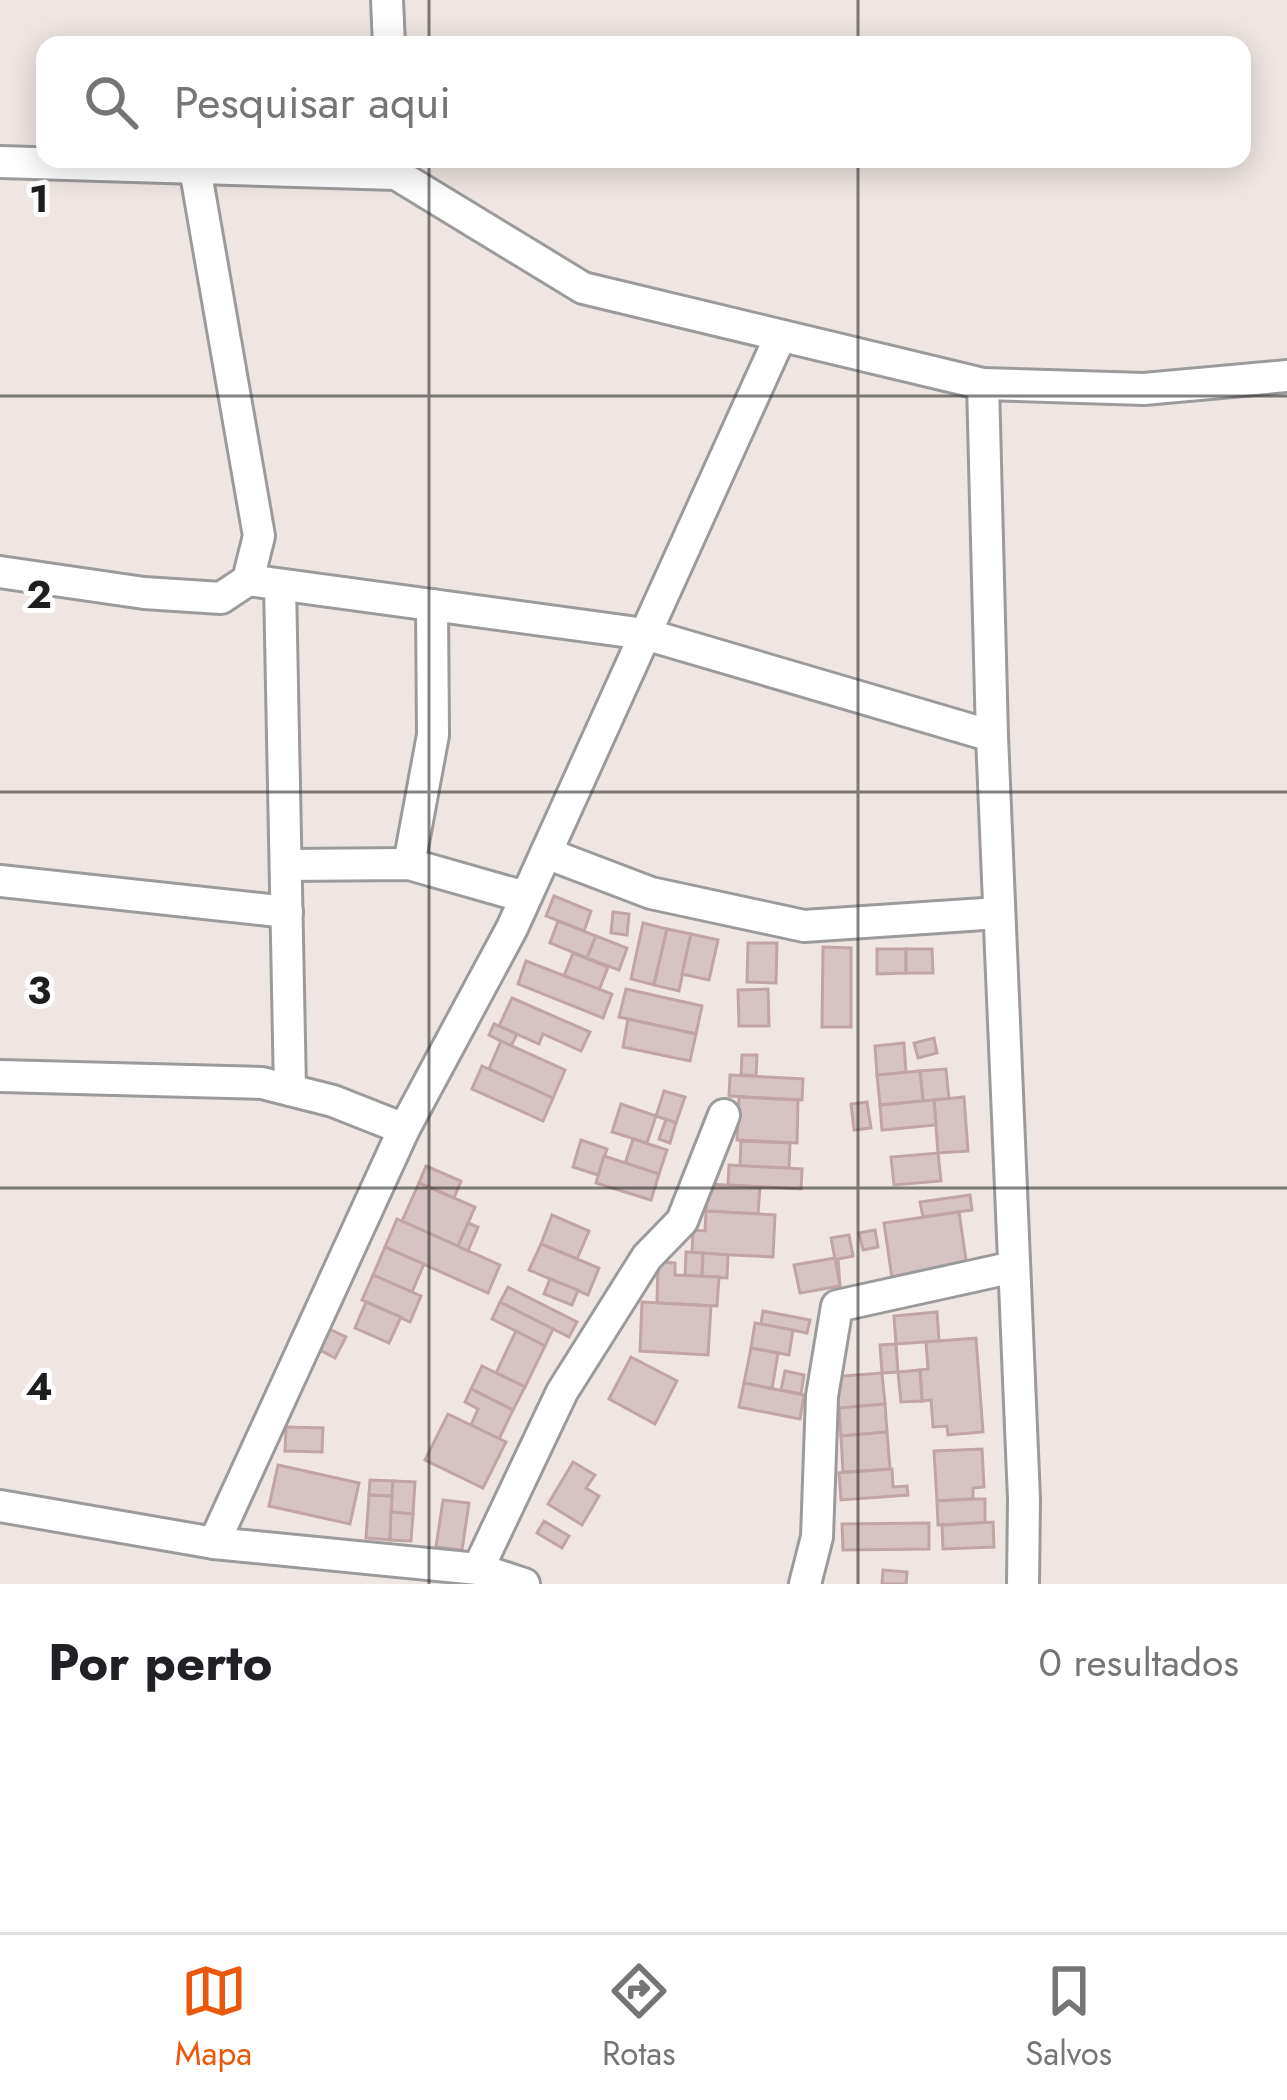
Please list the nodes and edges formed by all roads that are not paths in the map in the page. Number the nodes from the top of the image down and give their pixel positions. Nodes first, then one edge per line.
1 (387, 0) edge
2 (389, 36) edge
3 (0, 162) edge
4 (36, 163) edge
5 (195, 168) edge
6 (398, 168) edge
7 (780, 337) junction
8 (1287, 376) edge
9 (983, 383) junction
10 (0, 572) edge
11 (248, 580) junction
12 (280, 585) junction
13 (432, 605) junction
14 (645, 634) junction
15 (992, 736) junction
16 (545, 853) junction
17 (409, 864) junction
18 (286, 865) junction
19 (0, 880) edge
20 (525, 897) junction
21 (286, 912) junction
22 (999, 913) junction
23 (0, 1076) edge
24 (290, 1090) junction
25 (724, 1115) dead end
26 (404, 1129) junction
27 (1014, 1267) junction
28 (0, 1506) edge
29 (214, 1543) junction
30 (478, 1568) junction
31 (524, 1584) edge
32 (805, 1584) edge
33 (1023, 1584) edge

1 - 2 street
3 - 4 street
5 - 11 street
6 - 7 street
7 - 9 street
7 - 14 street
8 - 9 street
9 - 15 street
10 - 11 street
11 - 12 street
12 - 13 street
12 - 18 street
13 - 14 street
13 - 17 street
14 - 15 street
14 - 16 street
15 - 22 street
16 - 20 street
16 - 22 street
17 - 18 street
17 - 20 street
18 - 21 street
19 - 21 street
20 - 26 street
21 - 24 street
22 - 27 street
23 - 24 street
24 - 26 street
25 - 30 street
26 - 29 street
27 - 32 street
27 - 33 street
28 - 29 street
29 - 30 street
30 - 31 street

